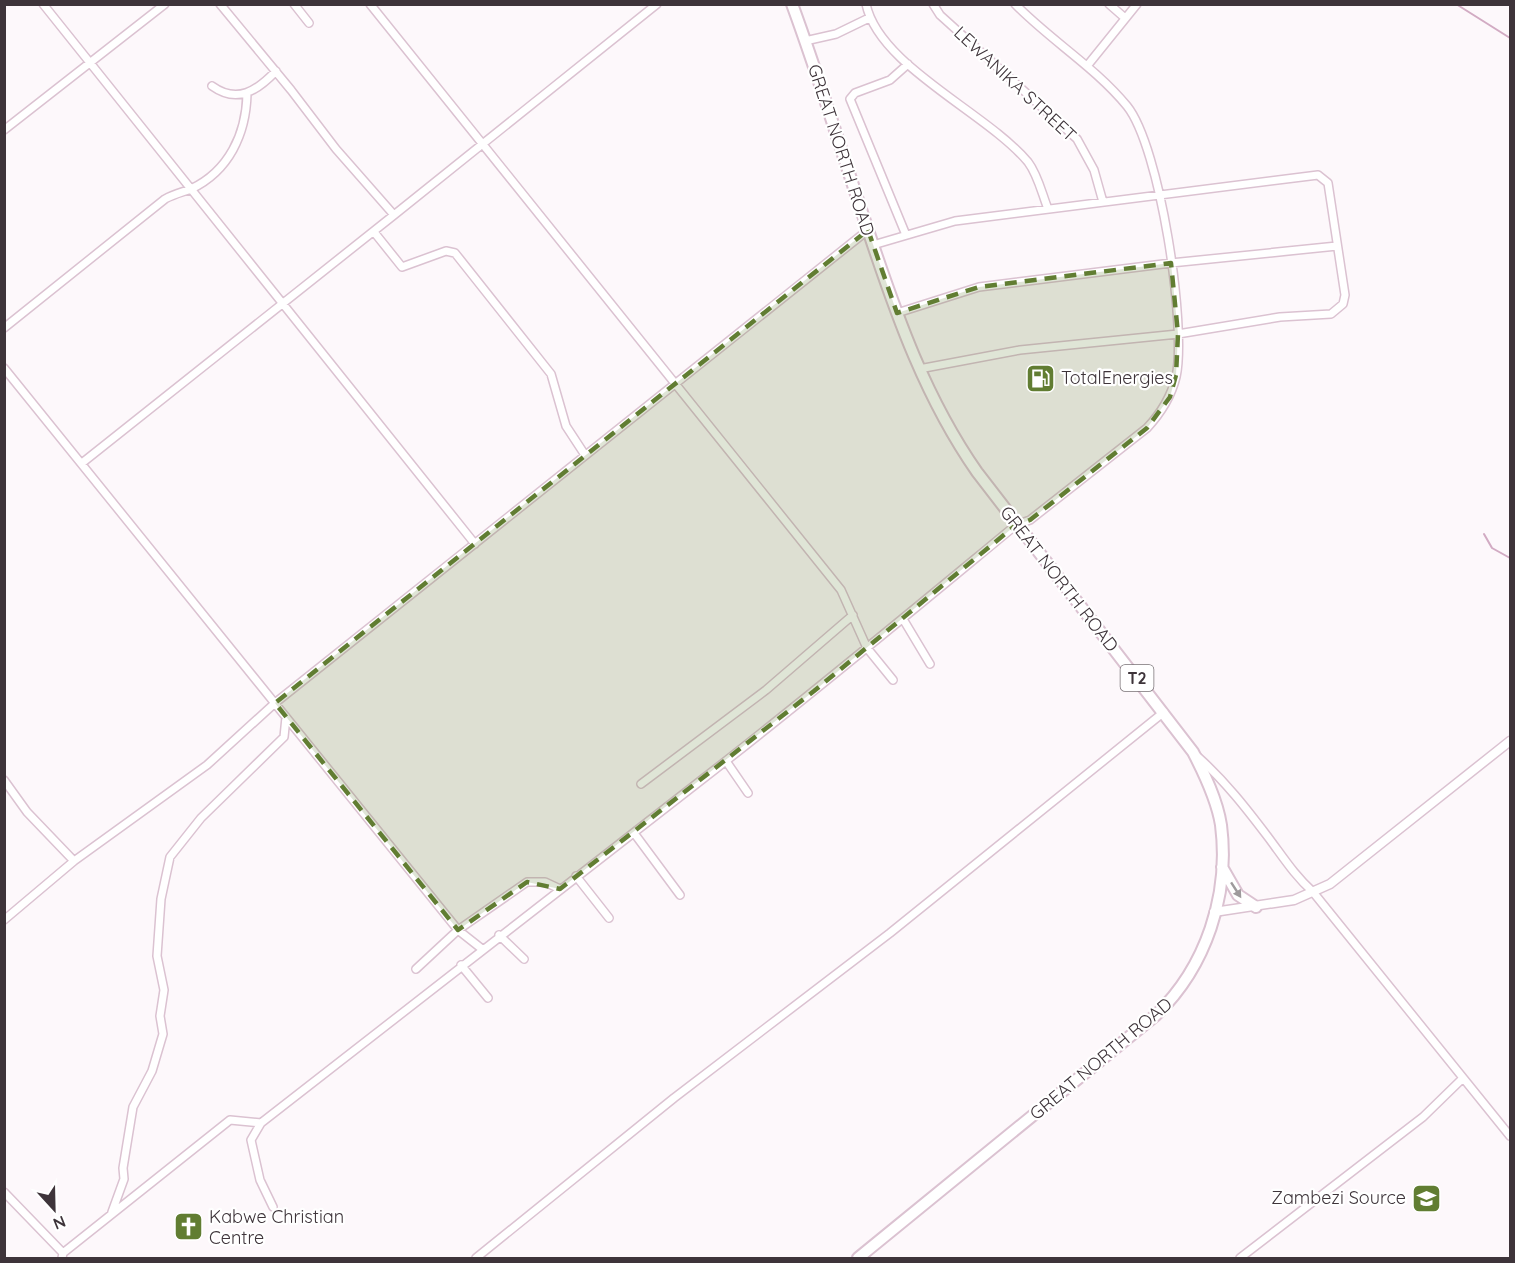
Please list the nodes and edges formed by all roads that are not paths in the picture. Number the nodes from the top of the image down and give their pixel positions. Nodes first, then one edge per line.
1 (43, 4) edge
2 (165, 4) edge
3 (220, 4) edge
4 (294, 4) edge
5 (370, 4) edge
6 (657, 4) edge
7 (792, 4) edge
8 (866, 4) edge
9 (933, 4) edge
10 (1015, 4) edge
11 (1110, 4) edge
12 (1137, 4) edge
13 (869, 18) junction
14 (1125, 18) junction
15 (309, 23) dead end
16 (805, 41) junction
17 (91, 62) junction
18 (908, 64) junction
19 (1087, 66) junction
20 (276, 71) junction
21 (212, 86) dead end
22 (247, 94) junction
23 (4, 130) edge
24 (481, 144) junction
25 (189, 189) junction
26 (1161, 195) junction
27 (1103, 202) junction
28 (1048, 209) junction
29 (394, 215) junction
30 (868, 230) junction
31 (374, 232) junction
32 (906, 235) junction
33 (873, 245) junction
34 (1337, 246) junction
35 (1171, 263) junction
36 (282, 304) junction
37 (897, 313) junction
38 (4, 328) edge
39 (1178, 334) junction
40 (4, 368) edge
41 (920, 369) junction
42 (674, 382) junction
43 (585, 455) junction
44 (82, 463) junction
45 (1016, 525) junction
46 (475, 544) junction
47 (853, 615) junction
48 (903, 619) junction
49 (867, 648) junction
50 (930, 664) dead end
51 (893, 680) dead end
52 (275, 703) junction
53 (1164, 712) junction
54 (286, 717) junction
55 (1510, 741) edge
56 (1193, 752) junction
57 (726, 761) junction
58 (4, 780) edge
59 (641, 784) dead end
60 (748, 793) dead end
61 (634, 833) junction
62 (74, 861) junction
63 (1221, 867) junction
64 (576, 876) junction
65 (560, 889) junction
66 (1313, 892) junction
67 (680, 895) dead end
68 (1256, 908) junction
69 (1214, 912) junction
70 (609, 918) dead end
71 (4, 920) edge
72 (458, 930) junction
73 (499, 935) junction
74 (482, 949) junction
75 (524, 959) dead end
76 (461, 965) junction
77 (416, 969) dead end
78 (488, 998) dead end
79 (1462, 1079) junction
80 (261, 1123) junction
81 (1510, 1136) edge
82 (4, 1192) edge
83 (273, 1207) dead end
84 (112, 1212) junction
85 (63, 1256) edge
86 (476, 1258) edge
87 (858, 1258) edge
88 (1240, 1258) edge

1 - 17 street
2 - 17 street
3 - 20 street
4 - 15 street
5 - 24 street
6 - 24 street
7 - 16 highway, GREAT NORTH ROAD / T2
8 - 13 street
9 - 27 street, LEWANIKA STREET
10 - 19 street
11 - 14 street
12 - 14 street
13 - 16 street
13 - 18 street
14 - 19 street
16 - 30 highway, GREAT NORTH ROAD / T2
17 - 23 street
17 - 25 street
18 - 28 street
18 - 32 street
19 - 26 street
20 - 22 street
20 - 29 street
21 - 22 street
22 - 25 street
24 - 29 street
24 - 42 street
25 - 36 street
25 - 38 street
26 - 27 street
26 - 34 street
26 - 35 street
27 - 28 street
28 - 32 street
29 - 31 street
30 - 33 highway, GREAT NORTH ROAD / T2
30 - 42 street
31 - 36 street
31 - 43 street
32 - 33 street
33 - 37 highway, GREAT NORTH ROAD / T2
34 - 35 street
34 - 39 street
35 - 37 street
35 - 39 street
36 - 44 street
36 - 46 street
37 - 41 highway, GREAT NORTH ROAD / T2
39 - 41 street
39 - 45 street
40 - 44 street
41 - 45 highway, GREAT NORTH ROAD / T2
42 - 43 street
42 - 47 street
43 - 46 street
44 - 52 street
45 - 48 street
45 - 53 highway, GREAT NORTH ROAD / T2
46 - 52 street
47 - 49 street
47 - 59 street
48 - 49 street
48 - 50 street
49 - 51 street
49 - 57 street
52 - 54 street
52 - 62 street
53 - 56 highway, GREAT NORTH ROAD / T2
53 - 86 street
54 - 72 street
54 - 84 street
55 - 66 main road
56 - 63 highway, GREAT NORTH ROAD / T2
56 - 66 street
57 - 60 street
57 - 61 street
58 - 62 street
61 - 64 street
61 - 67 street
62 - 71 street
63 -> 68 highway
63 - 69 highway, GREAT NORTH ROAD / T2
64 - 65 street
64 - 70 street
65 - 72 street
65 - 73 street
66 - 68 main road
66 - 79 street
68 - 69 main road
69 - 87 highway, GREAT NORTH ROAD / T2
72 - 74 street
72 - 77 street
73 - 74 street
73 - 75 street
74 - 76 street
76 - 78 street
76 - 80 street
79 - 81 street
79 - 88 street
80 - 83 street
80 - 84 street
82 - 85 street
84 - 85 street

